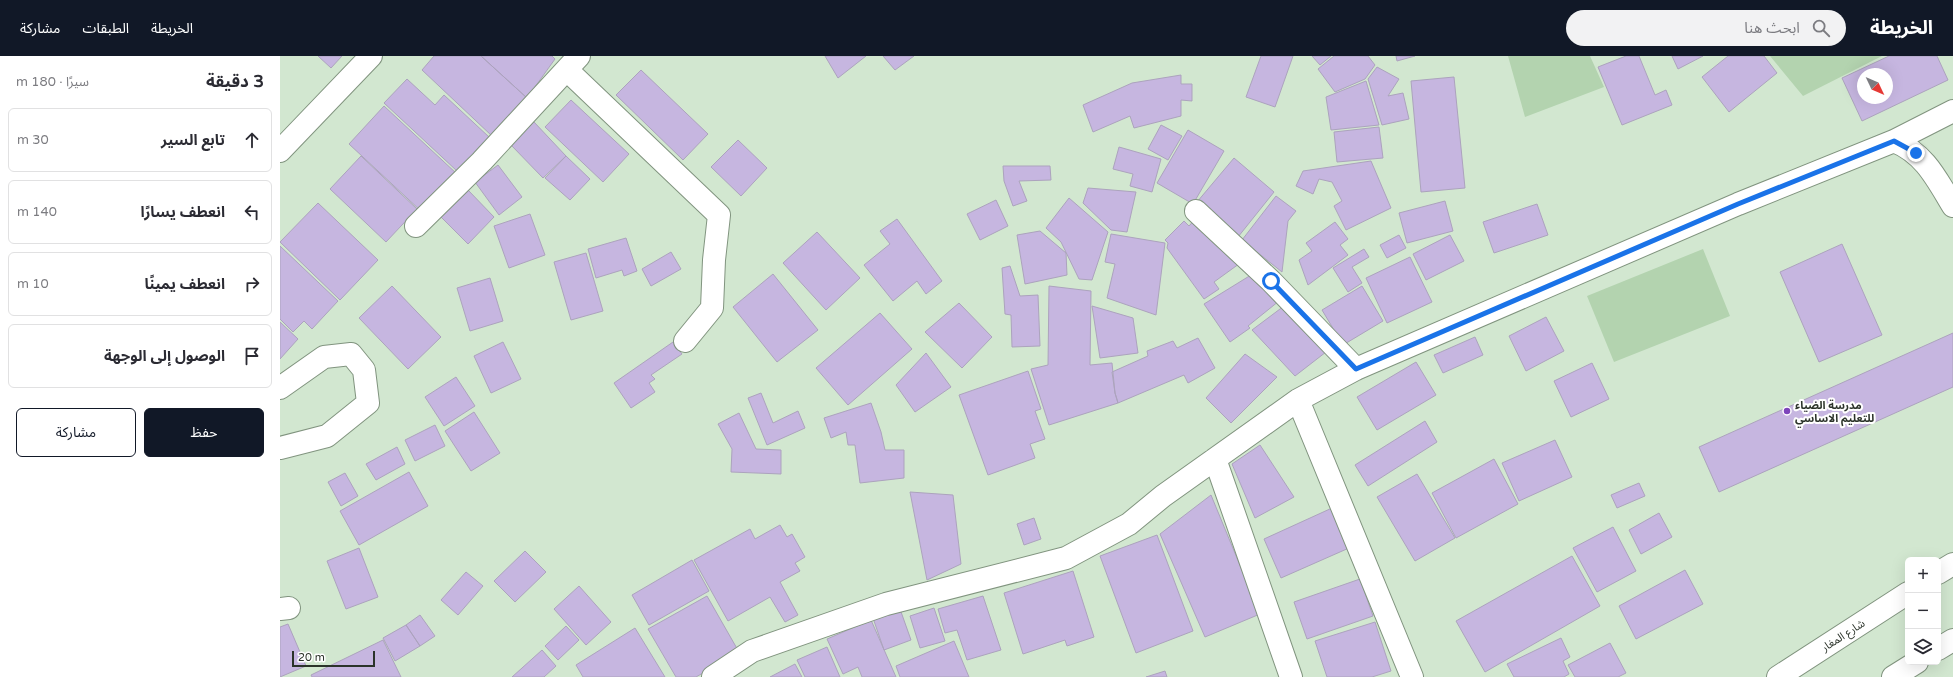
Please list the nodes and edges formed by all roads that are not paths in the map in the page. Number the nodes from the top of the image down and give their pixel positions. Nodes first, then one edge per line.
1 (371, 56) edge
2 (573, 63) edge
3 (1953, 112) edge
4 (1894, 141) junction
5 (280, 151) edge
6 (1953, 206) edge
7 (1196, 211) dead end
8 (416, 226) dead end
9 (686, 341) dead end
10 (1356, 369) junction
11 (280, 388) edge
12 (1298, 400) junction
13 (280, 448) edge
14 (1215, 459) junction
15 (1953, 564) edge
16 (1941, 571) edge
17 (1905, 595) edge
18 (1953, 640) edge
19 (1941, 647) edge
20 (1912, 665) edge
21 (713, 677) edge
22 (1291, 677) edge
23 (1412, 677) edge
24 (1778, 677) edge
25 (1893, 677) edge

1 - 5 street
2 - 8 street
2 - 9 street
3 - 4 street
4 - 6 street
4 - 10 street
7 - 10 street
10 - 12 street
11 - 13 street
12 - 14 street
12 - 23 street
14 - 21 street
14 - 22 street
15 - 16 street
17 - 24 street, شارع المغار
18 - 19 street
20 - 25 street

